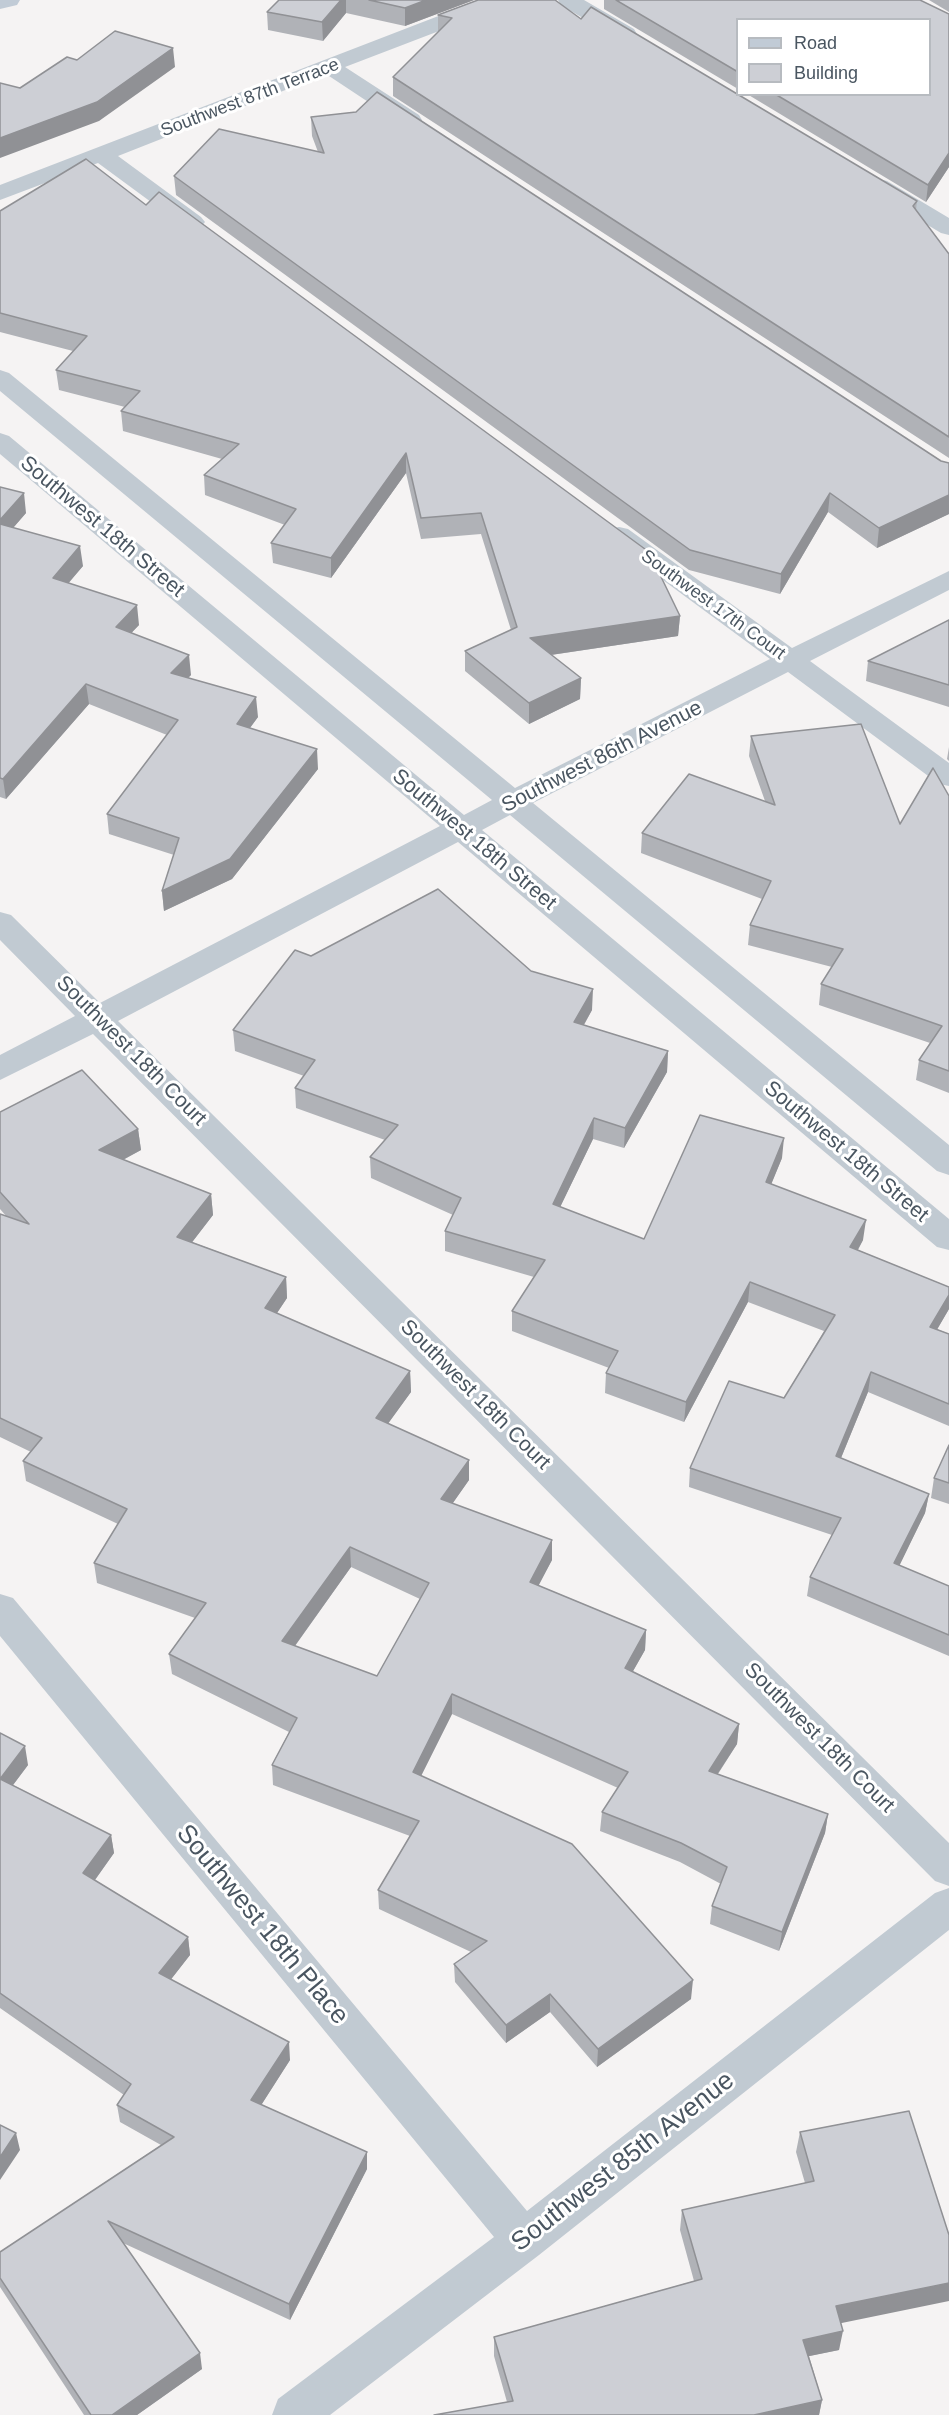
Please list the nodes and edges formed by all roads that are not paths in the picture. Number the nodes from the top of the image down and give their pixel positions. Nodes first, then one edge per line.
1 (9, 0) edge
2 (499, 0) edge
3 (569, 0) edge
4 (0, 3) edge
5 (641, 43) edge
6 (330, 67) junction
7 (430, 132) edge
8 (102, 155) junction
9 (856, 173) edge
10 (0, 193) edge
11 (949, 228) edge
12 (216, 239) edge
13 (0, 378) edge
14 (0, 441) edge
15 (598, 520) edge
16 (949, 579) edge
17 (789, 661) junction
18 (949, 777) edge
19 (513, 801) junction
20 (461, 828) junction
21 (0, 921) edge
22 (98, 1018) junction
23 (0, 1069) edge
24 (949, 1163) edge
25 (949, 1238) edge
26 (0, 1609) edge
27 (949, 1869) edge
28 (949, 1906) edge
29 (524, 2240) junction
30 (294, 2415) edge

1 - 4 main road
2 - 6 street, Southwest 87th Terrace
3 - 5 street
6 - 7 street
6 - 8 street, Southwest 87th Terrace
8 - 10 street, Southwest 87th Terrace
8 - 12 street
9 - 11 street
13 - 19 street
14 - 20 street, Southwest 18th Street
15 - 17 street, Southwest 17th Court
16 - 17 street, Southwest 86th Avenue
17 - 18 street, Southwest 17th Court
17 - 19 street, Southwest 86th Avenue
19 - 20 street, Southwest 86th Avenue
19 - 24 street
20 - 22 street, Southwest 86th Avenue
20 - 25 street, Southwest 18th Street
21 - 22 street, Southwest 18th Court
22 - 23 street, Southwest 86th Avenue
22 - 27 street, Southwest 18th Court
26 - 29 street, Southwest 18th Place
28 - 29 street, Southwest 85th Avenue
29 - 30 street, Southwest 85th Avenue

